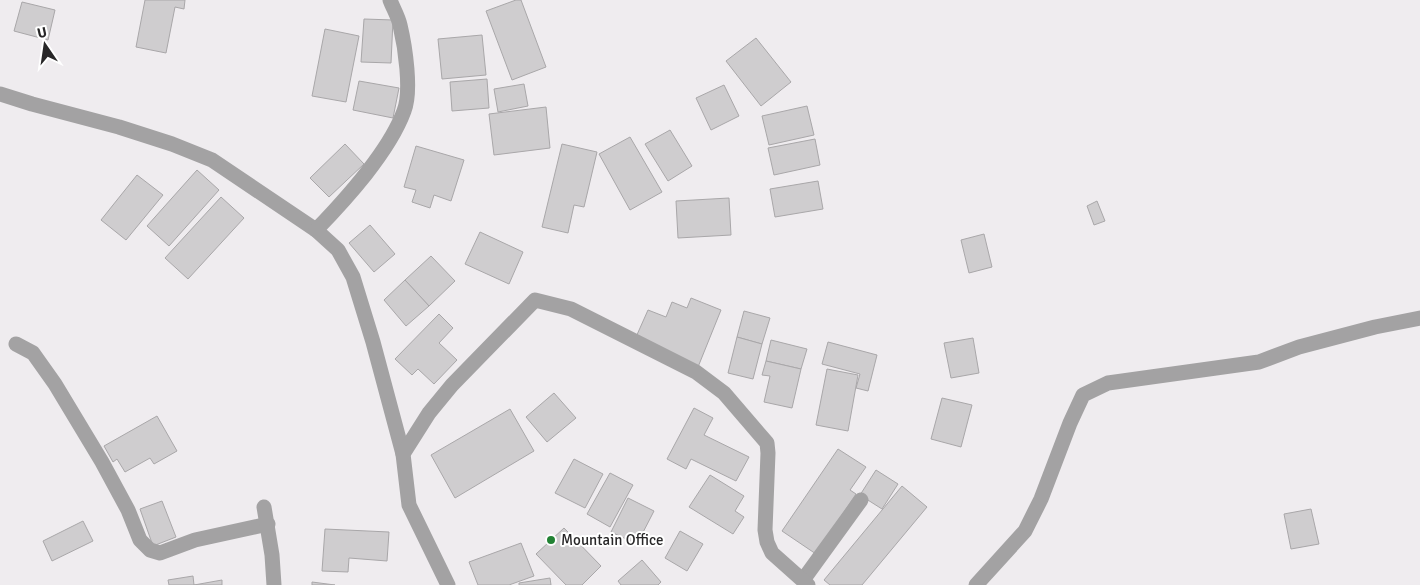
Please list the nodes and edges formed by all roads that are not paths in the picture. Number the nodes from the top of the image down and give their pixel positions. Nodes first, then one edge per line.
1 (390, 0) edge
2 (0, 94) edge
3 (316, 230) junction
4 (1420, 318) edge
5 (16, 344) dead end
6 (403, 454) junction
7 (861, 500) dead end
8 (264, 507) dead end
9 (268, 524) junction
10 (805, 583) edge
11 (274, 585) edge
12 (448, 585) edge
13 (976, 585) edge

1 - 3 street
2 - 3 street
3 - 6 street
4 - 13 street
5 - 9 street
6 - 10 street
6 - 12 street
7 - 10 street
8 - 9 street
9 - 11 street

